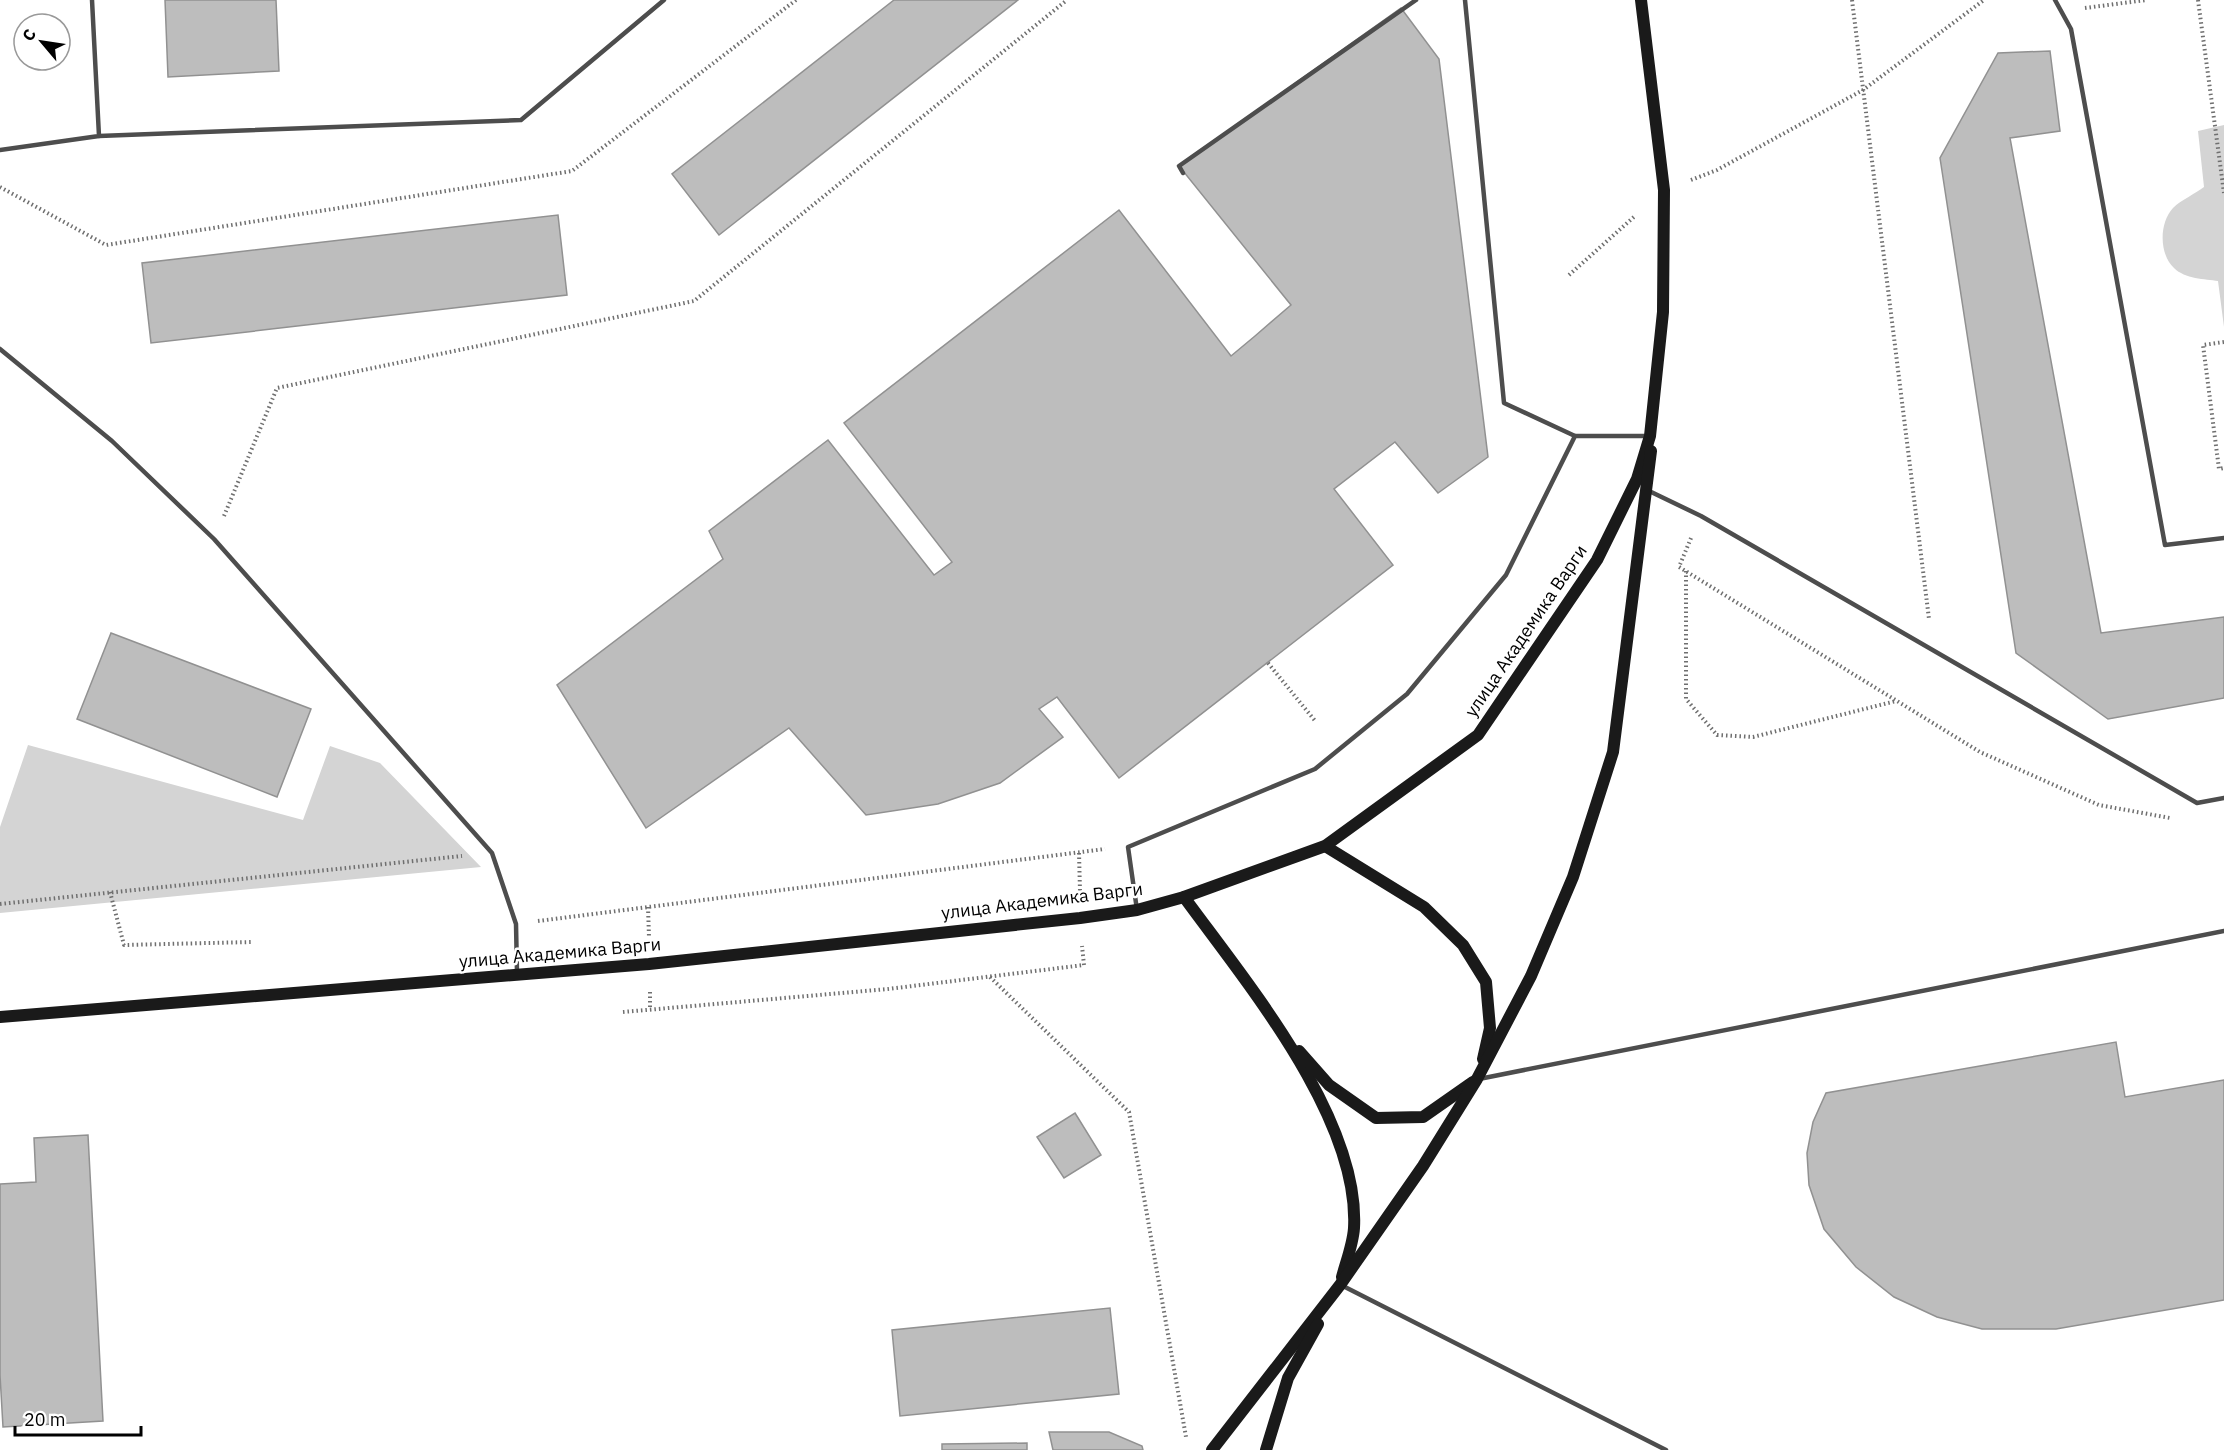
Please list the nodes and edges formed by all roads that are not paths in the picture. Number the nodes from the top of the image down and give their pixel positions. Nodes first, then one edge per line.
1 (92, 0) edge
2 (664, 0) edge
3 (1416, 0) edge
4 (1465, 0) edge
5 (1641, 0) edge
6 (2055, 0) edge
7 (99, 136) junction
8 (0, 150) edge
9 (1184, 173) dead end
10 (0, 349) edge
11 (1656, 387) junction
12 (1575, 436) junction
13 (1650, 436) junction
14 (1647, 490) junction
15 (2224, 538) edge
16 (2224, 798) edge
17 (1325, 846) junction
18 (1184, 897) junction
19 (1137, 910) junction
20 (2224, 931) edge
21 (517, 975) junction
22 (0, 1017) edge
23 (1281, 1030) junction
24 (1478, 1079) junction
25 (1340, 1285) junction
26 (1212, 1450) edge
27 (1266, 1450) edge
28 (1666, 1450) edge

1 - 7 lane
2 - 7 lane
3 - 9 lane
4 - 12 lane
5 - 11 street, улица Академика Варги
6 - 15 lane
7 - 8 lane
10 - 21 lane
11 - 13 street, улица Академика Варги
11 - 14 street
12 - 13 lane
12 - 19 lane
13 - 17 street, улица Академика Варги
14 - 16 lane
14 - 24 street
17 - 18 street, улица Академика Варги
17 - 24 street
18 - 19 street, улица Академика Варги
18 - 23 street
19 - 21 street, улица Академика Варги
20 - 24 lane
21 - 22 street, улица Академика Варги
23 - 24 street
23 - 25 street
24 - 25 street
25 - 26 street
25 - 27 street
25 - 28 lane

